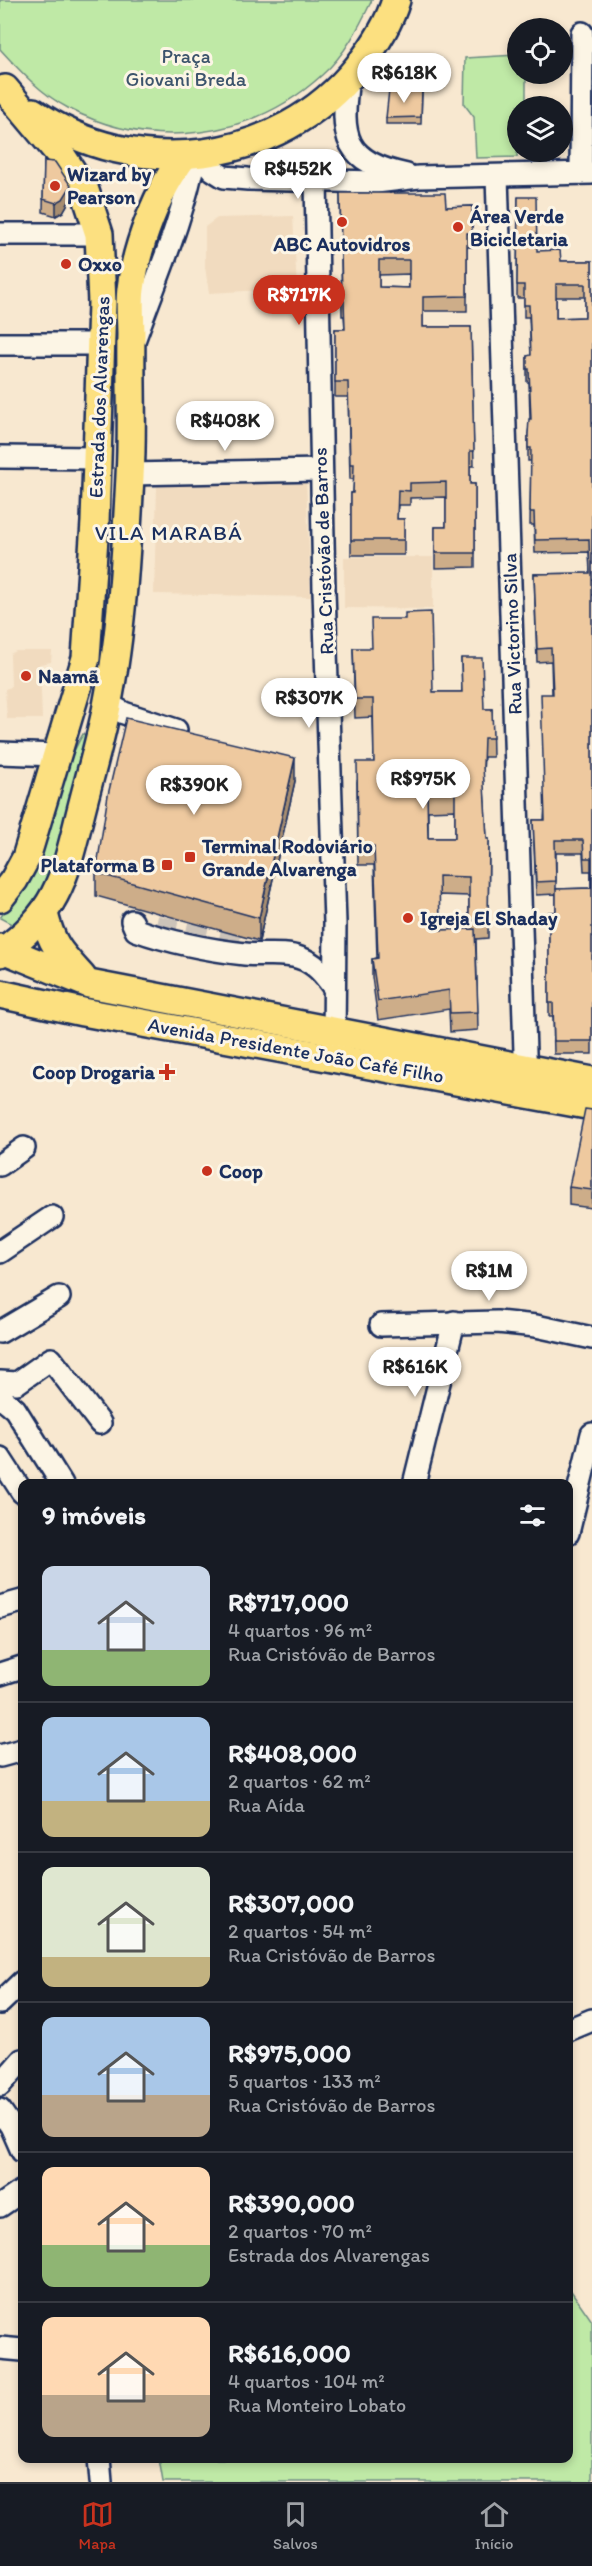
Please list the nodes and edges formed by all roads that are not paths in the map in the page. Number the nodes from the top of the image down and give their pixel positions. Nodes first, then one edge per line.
1 (396, 2) edge
2 (582, 33) dead end
3 (348, 79) junction
4 (2, 87) edge
5 (193, 155) junction
6 (587, 173) edge
7 (497, 176) junction
8 (420, 177) junction
9 (316, 181) junction
10 (0, 234) edge
11 (99, 234) junction
12 (0, 344) edge
13 (101, 344) junction
14 (0, 457) edge
15 (98, 458) junction
16 (321, 470) junction
17 (130, 474) junction
18 (86, 658) junction
19 (108, 704) junction
20 (176, 730) edge
21 (0, 753) edge
22 (57, 755) junction
23 (0, 898) edge
24 (45, 914) junction
25 (132, 921) dead end
26 (2, 950) edge
27 (89, 984) junction
28 (334, 988) junction
29 (0, 994) edge
30 (333, 1030) junction
31 (336, 1058) junction
32 (527, 1080) junction
33 (592, 1081) edge
34 (592, 1106) edge
35 (24, 1148) dead end
36 (0, 1165) edge
37 (52, 1217) dead end
38 (0, 1252) edge
39 (59, 1297) dead end
40 (454, 1322) junction
41 (381, 1324) dead end
42 (0, 1332) edge
43 (592, 1338) edge
44 (0, 1382) edge
45 (0, 1397) edge
46 (100, 1423) dead end
47 (592, 1434) edge
48 (0, 1458) edge
49 (59, 1479) edge
50 (415, 1479) edge
51 (18, 1486) edge
52 (573, 1512) edge
53 (18, 1602) edge
54 (0, 1607) edge
55 (18, 1668) edge
56 (0, 1674) edge
57 (18, 1751) edge
58 (0, 1756) edge
59 (18, 1986) edge
60 (0, 2003) edge
61 (592, 2020) edge
62 (573, 2028) edge
63 (18, 2065) edge
64 (0, 2085) edge
65 (0, 2110) edge
66 (18, 2141) edge
67 (18, 2194) edge
68 (0, 2206) edge
69 (0, 2348) edge
70 (18, 2350) edge
71 (99, 2463) edge
72 (101, 2482) edge

1 - 3 main road
2 - 6 street
3 - 5 main road
3 - 8 street
4 - 5 main road
4 - 11 main road, Estrada dos Alvarengas
5 - 9 street
5 - 17 main road, Estrada dos Alvarengas
6 - 7 street
7 - 8 street
7 - 32 street, Rua Victorino Silva
8 - 9 street
9 - 16 street, Rua Cristóvão de Barros
10 - 11 street
11 - 13 main road, Estrada dos Alvarengas
12 - 13 street
13 - 15 main road, Estrada dos Alvarengas
14 - 15 street
15 - 18 main road, Estrada dos Alvarengas
16 - 17 street
16 - 28 street, Rua Cristóvão de Barros
17 - 19 main road, Estrada dos Alvarengas
18 - 19 main road
18 - 22 main road, Estrada dos Alvarengas
19 - 20 street
19 - 24 main road, Estrada dos Alvarengas
21 - 22 street
22 - 23 main road, Estrada dos Alvarengas
24 - 26 main road, Estrada dos Alvarengas
24 - 27 main road
25 - 28 street
26 - 27 main road, Avenida Presidente João Café Filho
27 - 30 main road, Avenida Presidente João Café Filho
28 - 30 street, Rua Cristóvão de Barros
29 - 31 main road, Avenida Presidente João Café Filho
30 - 31 street, Rua Cristóvão de Barros
30 - 32 main road, Avenida Presidente João Café Filho
31 - 32 main road, Avenida Presidente João Café Filho
32 - 33 main road, Avenida Presidente João Café Filho
32 - 34 main road, Avenida Presidente João Café Filho
35 - 36 street
37 - 38 street
39 - 42 street
40 - 41 street
40 - 43 street
40 - 50 street
44 - 46 street
45 - 49 street
47 - 52 street
48 - 51 street
53 - 54 street
55 - 56 street
57 - 58 street
59 - 60 street
61 - 62 street
63 - 64 street
65 - 66 street
67 - 68 street
69 - 70 street
71 - 72 street

